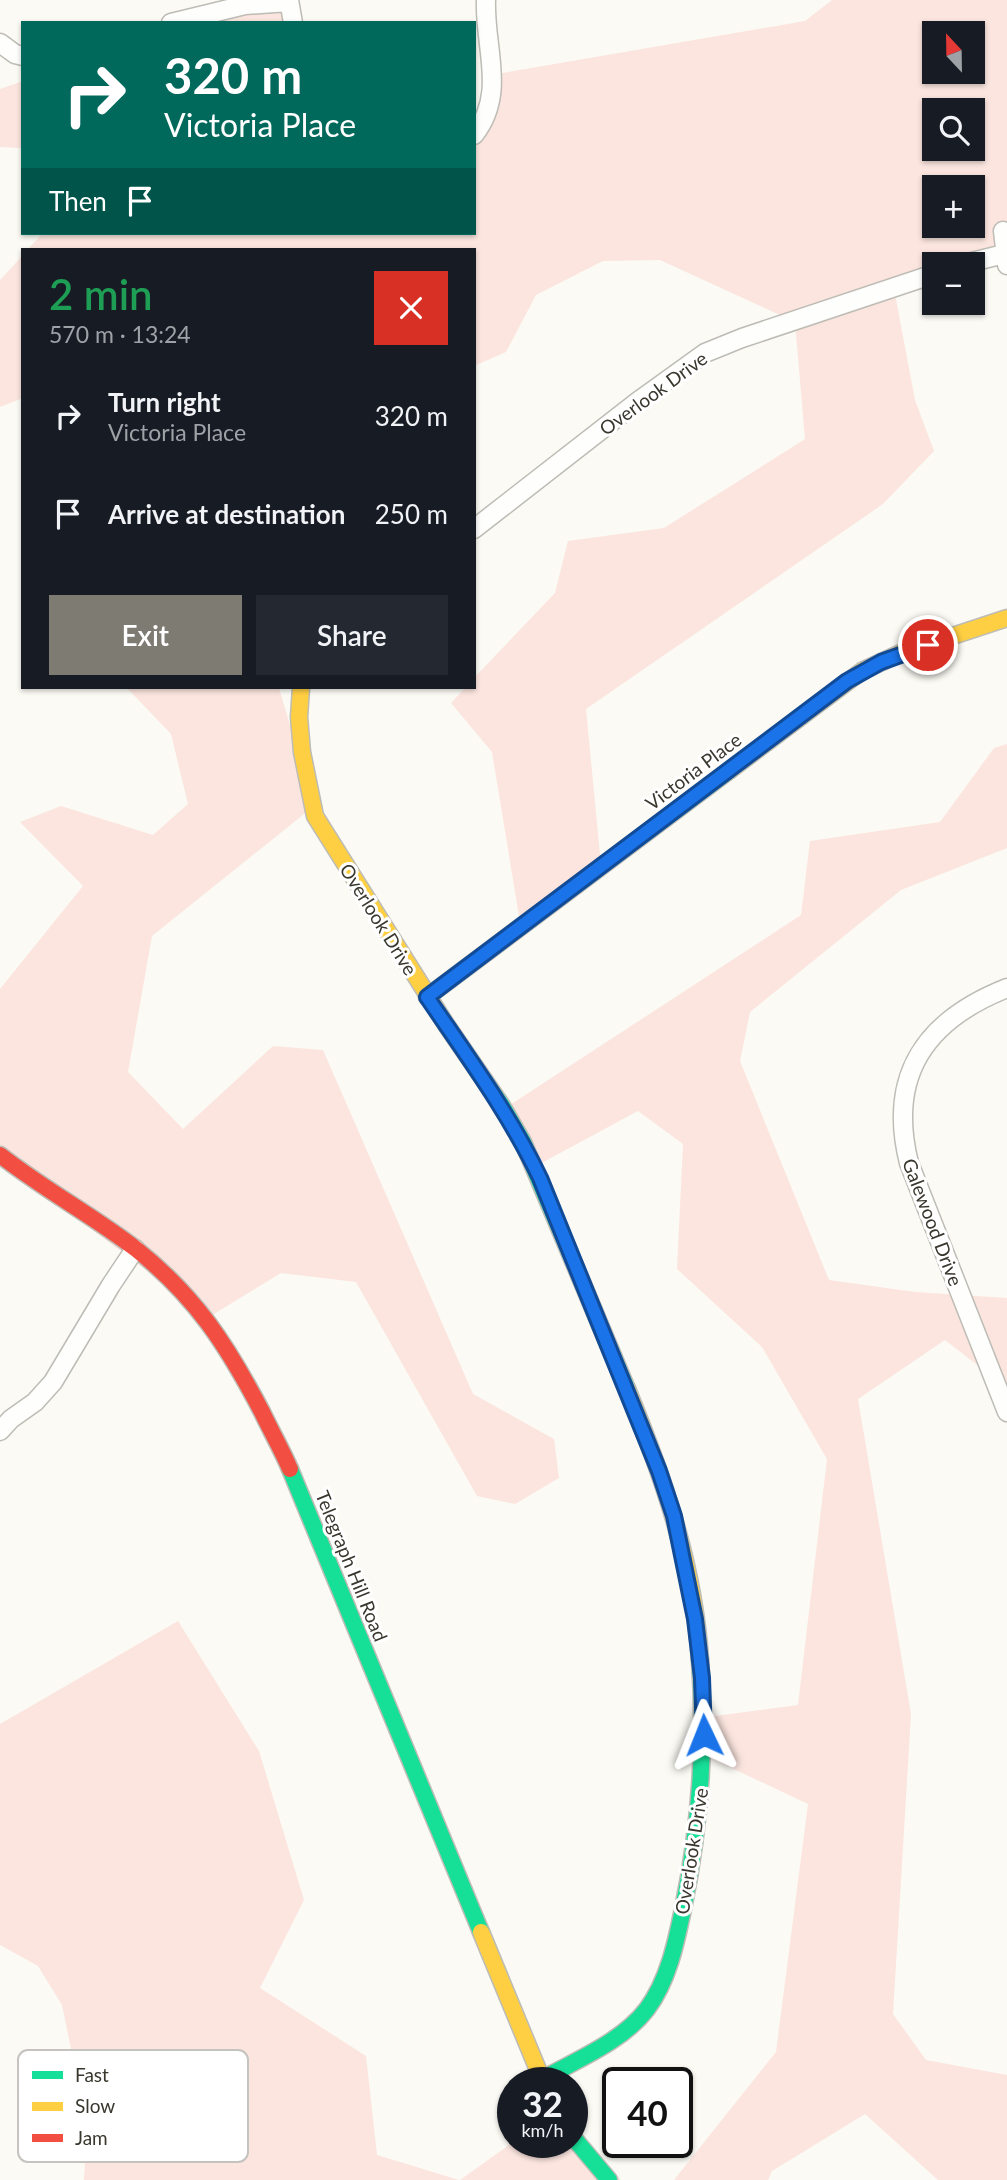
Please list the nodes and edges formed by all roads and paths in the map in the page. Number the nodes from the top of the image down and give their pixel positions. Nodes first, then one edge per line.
1 (486, 0) edge
2 (289, 1) edge
3 (178, 21) edge
4 (293, 21) edge
5 (0, 43) edge
6 (21, 56) edge
7 (476, 132) edge
8 (1003, 231) dead end
9 (1006, 260) edge
10 (985, 262) edge
11 (922, 278) edge
12 (476, 527) edge
13 (1007, 618) edge
14 (301, 689) edge
15 (1007, 988) edge
16 (427, 997) junction
17 (0, 1155) edge
18 (135, 1249) junction
19 (1007, 1412) edge
20 (0, 1431) edge
21 (536, 2067) edge
22 (566, 2067) edge
23 (588, 2155) edge
24 (609, 2180) edge

1 - 7 street
2 - 3 street
2 - 4 street
5 - 6 street
8 - 9 street
9 - 10 street
11 - 12 street, Overlook Drive
13 - 16 street, Victoria Place
14 - 16 street, Overlook Drive
15 - 19 street, Galewood Drive
16 - 22 street, Overlook Drive
17 - 18 street, Telegraph Hill Road
18 - 20 street
18 - 21 street, Telegraph Hill Road
23 - 24 street

